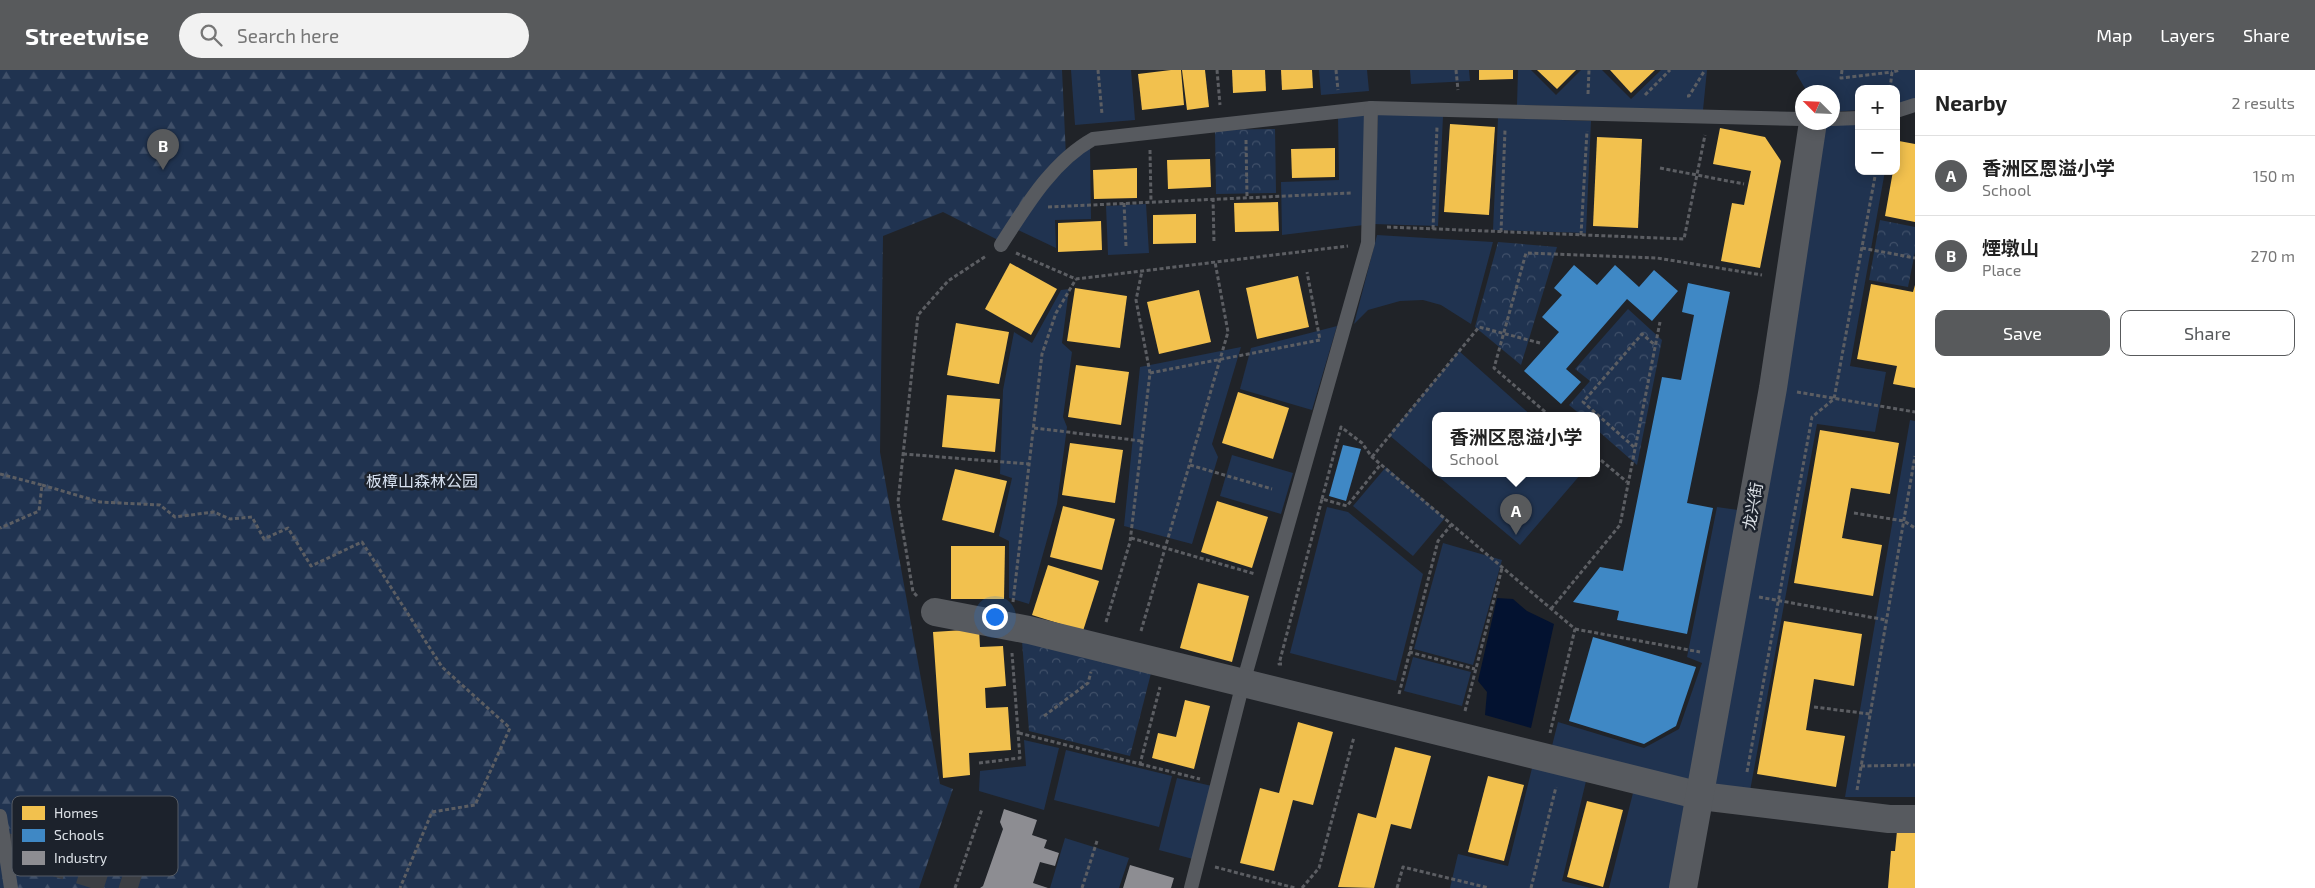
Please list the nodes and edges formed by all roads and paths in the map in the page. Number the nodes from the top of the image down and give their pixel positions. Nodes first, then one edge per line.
1 (1098, 70) edge
2 (1217, 70) edge
3 (1336, 70) edge
4 (1456, 70) edge
5 (1589, 70) edge
6 (1670, 70) edge
7 (1705, 70) edge
8 (1842, 70) edge
9 (1900, 70) edge
10 (1892, 72) junction
11 (1890, 85) edge
12 (1338, 90) dead end
13 (1466, 90) dead end
14 (1578, 93) dead end
15 (1588, 94) junction
16 (1598, 94) dead end
17 (1636, 95) dead end
18 (1645, 95) junction
19 (1654, 95) dead end
20 (1680, 96) dead end
21 (1220, 105) dead end
22 (1915, 105) edge
23 (1372, 108) junction
24 (1900, 109) edge
25 (1438, 110) junction
26 (1506, 112) junction
27 (1102, 114) dead end
28 (1588, 114) junction
29 (1708, 117) junction
30 (1855, 118) edge
31 (1795, 119) edge
32 (1840, 119) edge
33 (1246, 122) junction
34 (1812, 130) edge
35 (1150, 133) junction
36 (1660, 168) dead end
37 (1697, 175) junction
38 (1875, 175) edge
39 (1744, 184) dead end
40 (1370, 192) junction
41 (1247, 197) junction
42 (1212, 198) junction
43 (1151, 202) junction
44 (1124, 203) junction
45 (1025, 208) junction
46 (1368, 226) junction
47 (1433, 229) junction
48 (1501, 232) junction
49 (1581, 235) junction
50 (1214, 243) dead end
51 (1368, 244) junction
52 (1001, 245) junction
53 (1126, 246) dead end
54 (1862, 248) junction
55 (1915, 258) edge
56 (1215, 262) junction
57 (1142, 271) junction
58 (1307, 272) dead end
59 (1762, 275) dead end
60 (1076, 279) junction
61 (1660, 322) dead end
62 (1503, 334) junction
63 (1540, 343) dead end
64 (1655, 345) junction
65 (1220, 360) junction
66 (1150, 373) junction
67 (1773, 388) junction
68 (1834, 398) junction
69 (1545, 412) edge
70 (1595, 412) edge
71 (1915, 412) edge
72 (1600, 417) edge
73 (1034, 428) junction
74 (1142, 441) junction
75 (1635, 447) junction
76 (903, 454) junction
77 (1915, 456) edge
78 (1372, 457) junction
79 (1600, 459) edge
80 (1029, 464) junction
81 (1380, 464) junction
82 (1190, 465) junction
83 (0, 474) edge
84 (1628, 483) junction
85 (42, 485) junction
86 (1272, 489) dead end
87 (1322, 500) junction
88 (1854, 513) dead end
89 (1904, 522) junction
90 (1451, 524) junction
91 (0, 528) edge
92 (1915, 528) edge
93 (1130, 538) junction
94 (1165, 548) junction
95 (1502, 568) junction
96 (1273, 579) junction
97 (1736, 593) junction
98 (1778, 600) junction
99 (1551, 609) junction
100 (936, 612) joint
101 (1886, 620) junction
102 (1010, 626) junction
103 (1575, 629) junction
104 (1098, 647) junction
105 (1409, 652) junction
106 (1134, 656) junction
107 (1725, 657) junction
108 (1166, 664) junction
109 (1288, 666) dead end
110 (1476, 669) junction
111 (1243, 683) junction
112 (1390, 692) dead end
113 (1399, 694) junction
114 (1408, 697) dead end
115 (1814, 706) dead end
116 (1455, 709) dead end
117 (1464, 711) junction
118 (1360, 712) junction
119 (1470, 713) dead end
120 (1870, 714) junction
121 (1044, 716) dead end
122 (1019, 733) junction
123 (1553, 760) junction
124 (979, 763) dead end
125 (1140, 764) junction
126 (1915, 765) edge
127 (1861, 766) junction
128 (1747, 772) dead end
129 (1218, 783) junction
130 (1701, 796) junction
131 (982, 808) dead end
132 (1853, 815) junction
133 (0, 816) edge
134 (1915, 819) edge
135 (1097, 841) dead end
136 (1197, 862) junction
137 (11, 888) edge
138 (400, 888) edge
139 (955, 888) edge
140 (1082, 888) edge
141 (1191, 888) edge
142 (1295, 888) edge
143 (1302, 888) edge
144 (1397, 888) edge
145 (1489, 888) edge
146 (1531, 888) edge
147 (1683, 888) edge

1 - 27 path
2 - 21 path
3 - 12 path
4 - 13 path
5 - 15 path
6 - 18 path
7 - 20 path
8 - 10 path
9 - 10 path
10 - 11 path
14 - 15 path
15 - 16 path
17 - 18 path
18 - 19 path
22 - 24 lane
23 - 25 lane
23 - 33 lane
23 - 40 lane
25 - 26 lane
25 - 47 path
26 - 28 lane
26 - 48 path
28 - 29 lane
28 - 49 path
29 - 31 lane
29 - 37 path
30 - 32 lane
33 - 35 lane
33 - 41 path
34 - 67 street, 龙兴街
35 - 43 path
35 - 45 lane
36 - 37 path
37 - 39 path
37 - 49 path
38 - 54 path
40 - 41 path
40 - 46 lane
41 - 42 path
42 - 43 path
42 - 50 path
43 - 44 path
44 - 45 path
44 - 53 path
45 - 52 lane
46 - 47 path
46 - 51 lane
47 - 48 path
48 - 49 path
51 - 56 path
51 - 96 lane
52 - 60 path
52 - 76 path
54 - 55 path
54 - 68 path
56 - 57 path
56 - 65 path
57 - 60 path
57 - 66 path
58 - 65 path
59 - 62 path
60 - 73 path
61 - 64 path
62 - 63 path
62 - 69 path
62 - 78 path
64 - 70 path
64 - 75 path
65 - 66 path
65 - 82 path
66 - 74 path
67 - 68 path
67 - 97 street, 龙兴街
68 - 71 path
68 - 98 path
72 - 75 path
73 - 74 path
73 - 80 path
74 - 93 path
75 - 84 path
76 - 80 path
76 - 100 path
77 - 89 path
78 - 81 path
78 - 87 path
79 - 84 path
80 - 102 path
81 - 87 path
81 - 90 path
82 - 86 path
82 - 94 path
83 - 85 path
84 - 99 path
85 - 91 path
85 - 138 path
87 - 109 path
88 - 89 path
89 - 92 path
89 - 101 path
90 - 95 path
90 - 105 path
93 - 94 path
93 - 104 path
94 - 96 path
94 - 106 path
95 - 99 path
95 - 110 path
96 - 111 lane
97 - 98 path
97 - 107 street, 龙兴街
98 - 101 path
98 - 128 path
99 - 103 path
100 - 102 street
101 - 120 path
102 - 104 street
102 - 122 path
103 - 107 path
103 - 123 path
104 - 106 street
104 - 121 path
105 - 110 path
105 - 113 path
106 - 108 street
107 - 130 street, 龙兴街
108 - 111 street
108 - 125 path
110 - 117 path
111 - 118 street
111 - 129 lane
112 - 113 path
113 - 114 path
115 - 120 path
116 - 117 path
117 - 119 path
118 - 123 street
118 - 143 path
120 - 127 path
122 - 124 path
122 - 125 path
123 - 130 street
123 - 146 path
125 - 129 path
126 - 127 path
127 - 132 path
129 - 136 lane
130 - 132 street
130 - 147 street, 龙兴街
131 - 139 path
132 - 134 street
133 - 137 lane
135 - 140 path
136 - 141 lane
136 - 142 path
144 - 145 path

